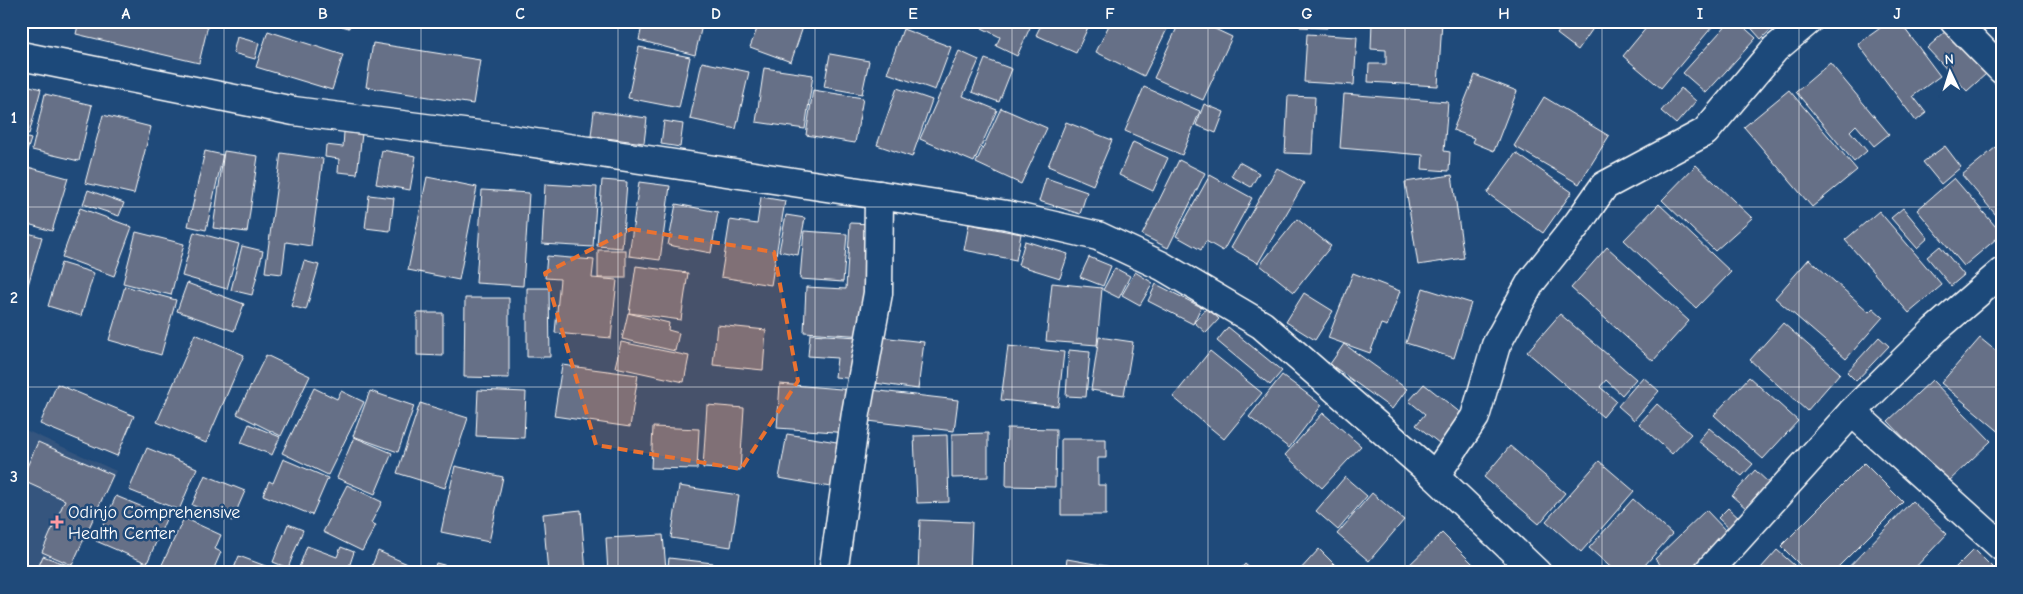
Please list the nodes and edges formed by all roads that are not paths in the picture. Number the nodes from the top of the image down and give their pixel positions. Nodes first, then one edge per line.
1 (1808, 21) edge
2 (1954, 21) edge
3 (21, 56) edge
4 (2002, 70) edge
5 (879, 195) junction
6 (2002, 272) edge
7 (1852, 412) junction
8 (1435, 476) junction
9 (2002, 547) edge
10 (833, 573) edge
11 (1537, 573) edge
12 (1707, 573) edge

1 - 8 street
2 - 4 street
3 - 5 street
5 - 8 street
5 - 10 street
6 - 7 street
7 - 9 street
7 - 12 street
8 - 11 street

